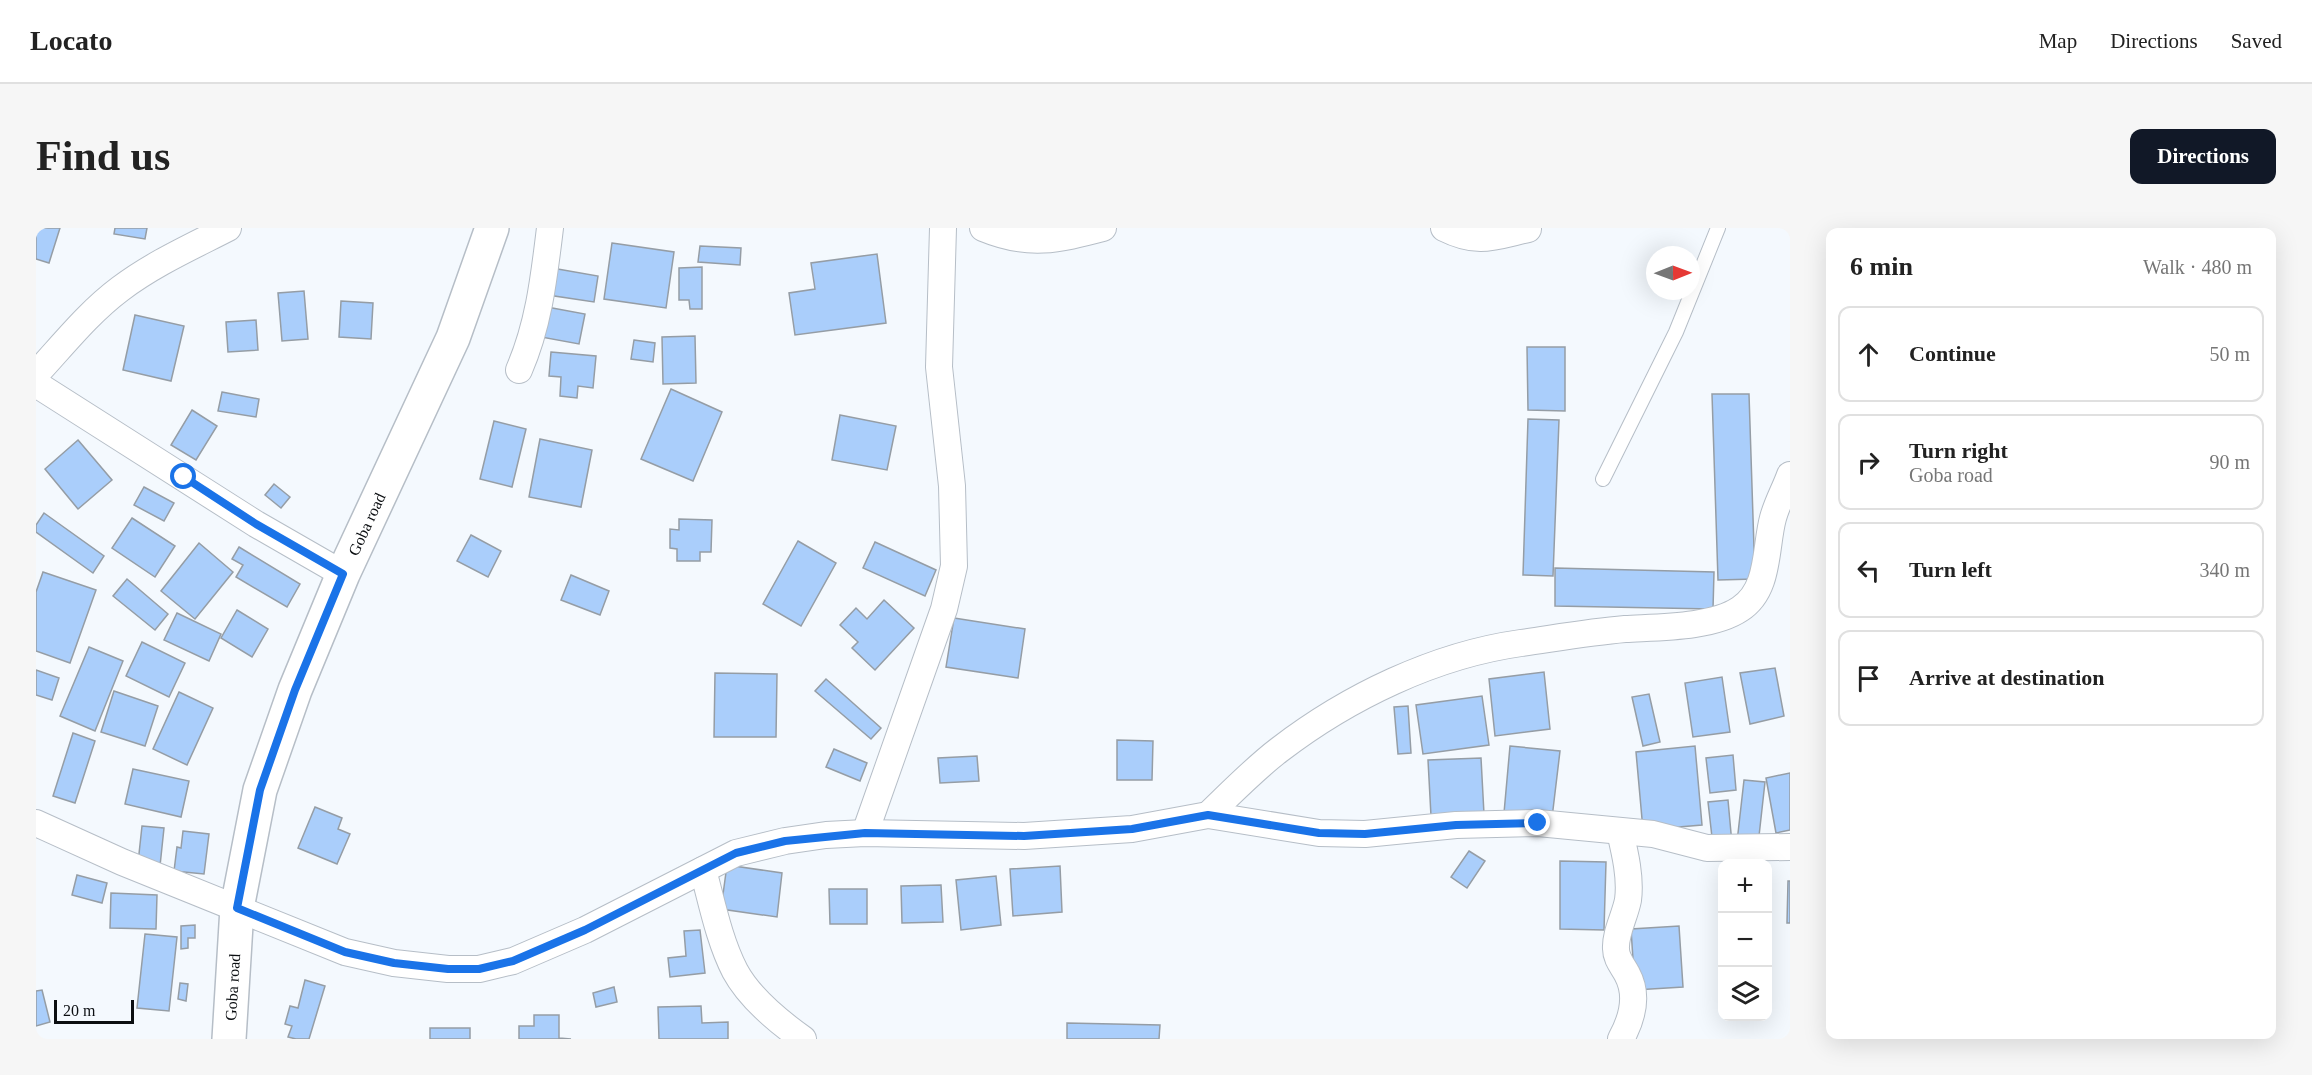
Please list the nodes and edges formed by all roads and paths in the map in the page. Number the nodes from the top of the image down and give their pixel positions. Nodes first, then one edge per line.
1 (228, 228) edge
2 (492, 228) edge
3 (550, 228) edge
4 (943, 228) edge
5 (983, 228) edge
6 (1103, 228) edge
7 (1444, 228) edge
8 (1718, 228) edge
9 (1528, 229) edge
10 (519, 370) dead end
11 (36, 374) edge
12 (36, 384) edge
13 (1790, 475) edge
14 (1603, 479) dead end
15 (343, 574) junction
16 (1208, 815) junction
17 (36, 823) edge
18 (1620, 832) junction
19 (865, 833) junction
20 (1790, 847) edge
21 (703, 870) junction
22 (237, 908) junction
23 (229, 1039) edge
24 (803, 1039) edge
25 (1621, 1039) edge

1 - 11 street
2 - 15 street, Goba road
3 - 10 street
4 - 19 street
5 - 6 street
7 - 9 street
8 - 14 lane
12 - 15 street
13 - 16 street
15 - 22 street, Goba road
16 - 18 street
16 - 19 street
17 - 22 street
18 - 20 street
18 - 25 street
19 - 21 street
21 - 22 street
21 - 24 street
22 - 23 street, Goba road

